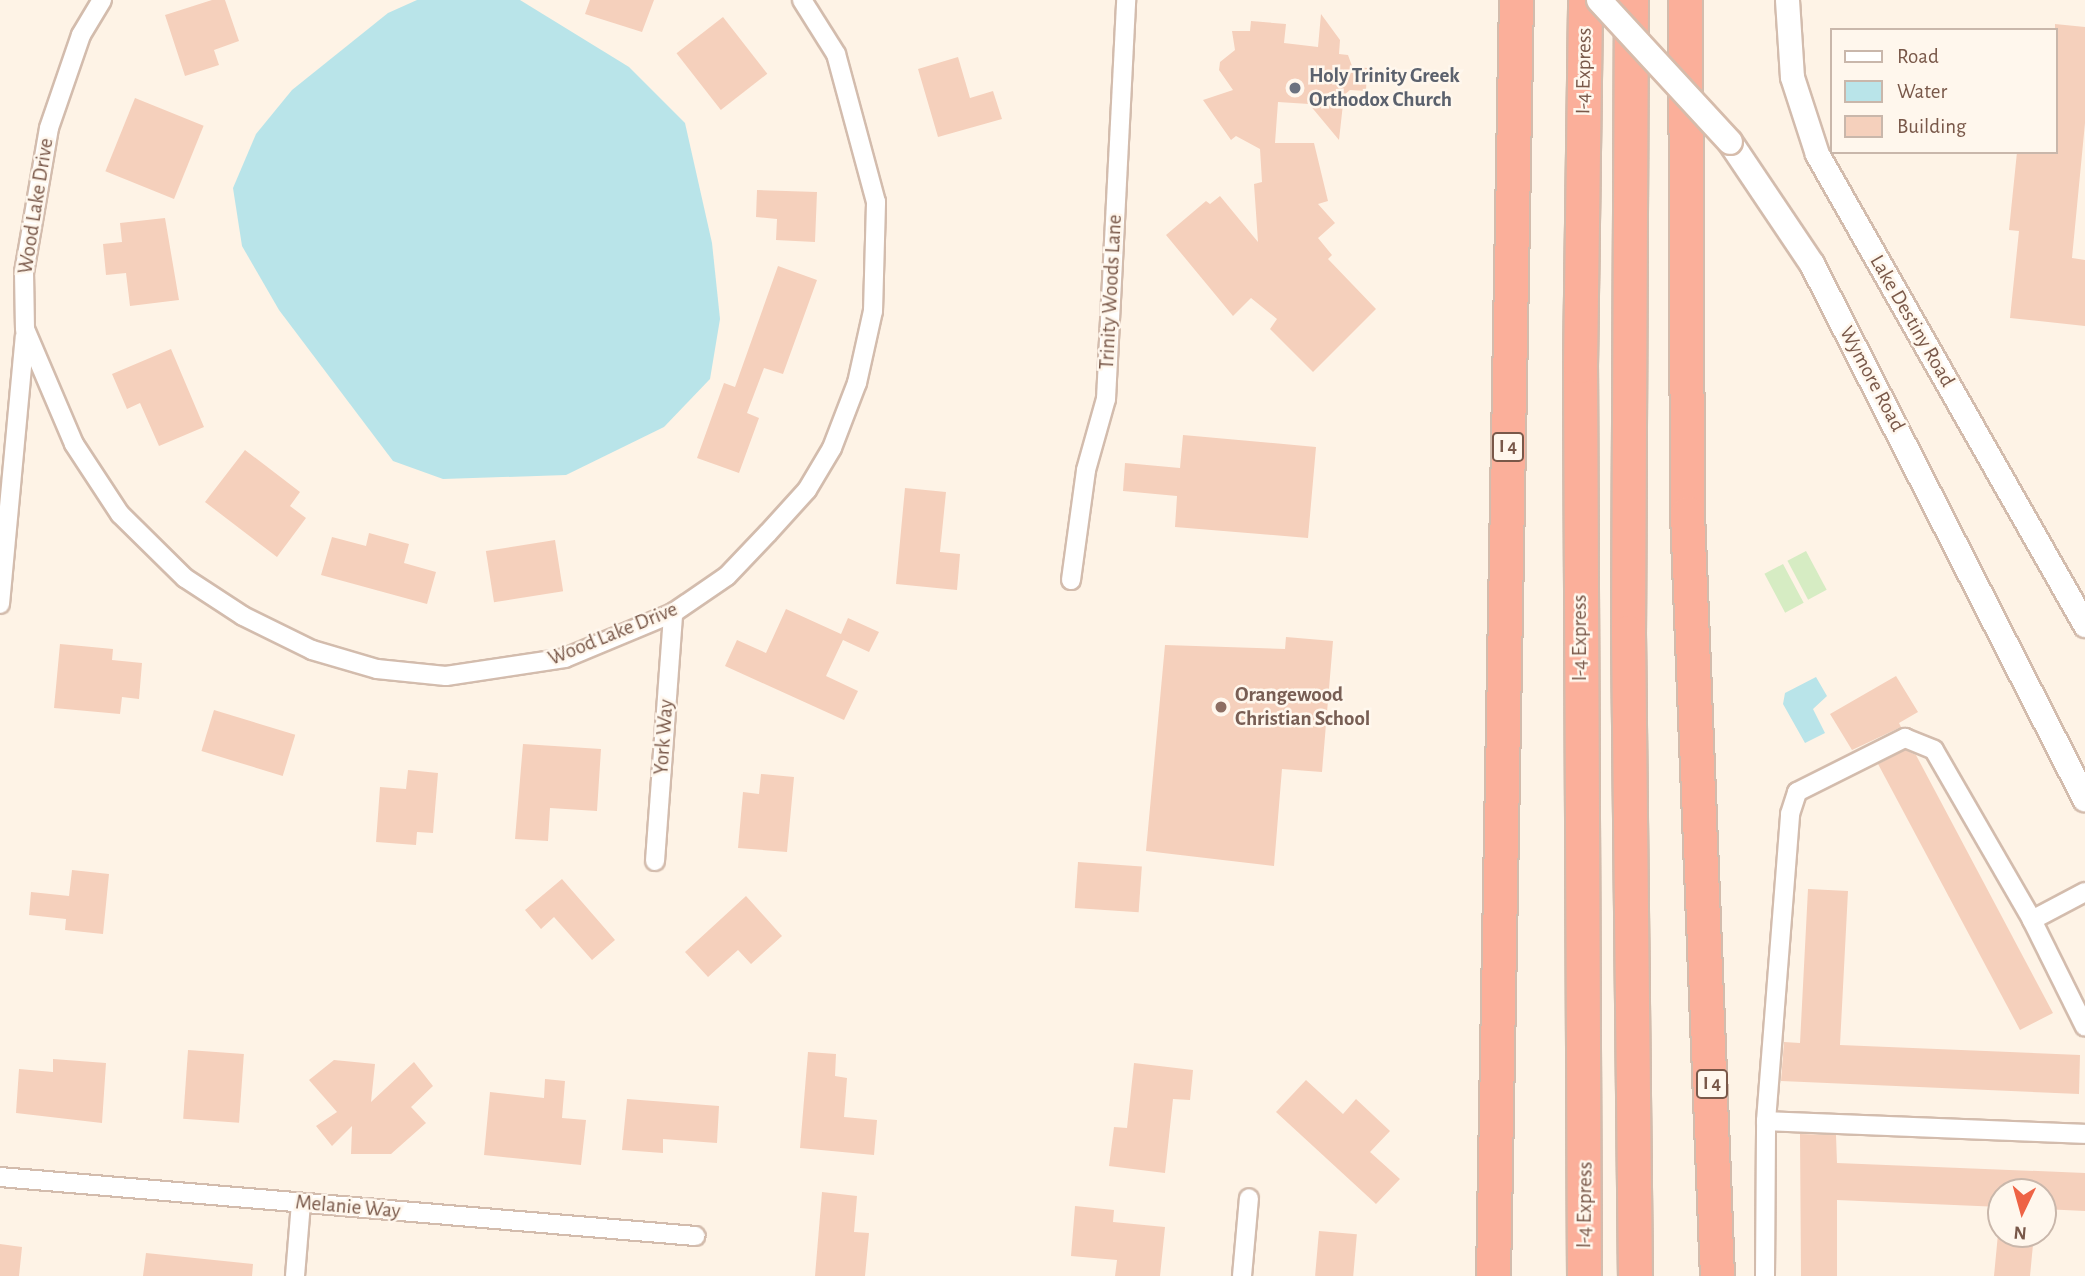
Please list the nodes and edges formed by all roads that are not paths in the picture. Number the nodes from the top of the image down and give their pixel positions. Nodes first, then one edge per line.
1 (102, 0) edge
2 (802, 0) edge
3 (1126, 0) edge
4 (1516, 0) edge
5 (1585, 0) edge
6 (1599, 0) edge
7 (1631, 0) edge
8 (1685, 0) edge
9 (1787, 0) edge
10 (25, 329) junction
11 (1071, 580) dead end
12 (0, 604) edge
13 (673, 613) junction
14 (2085, 625) edge
15 (2085, 799) edge
16 (655, 861) dead end
17 (2085, 892) edge
18 (2032, 920) junction
19 (2085, 1027) edge
20 (1766, 1121) junction
21 (2085, 1134) edge
22 (0, 1177) edge
23 (1249, 1198) dead end
24 (301, 1203) junction
25 (696, 1236) dead end
26 (295, 1276) edge
27 (1242, 1276) edge
28 (1493, 1276) edge
29 (1584, 1276) edge
30 (1635, 1276) edge
31 (1717, 1276) edge
32 (1765, 1276) edge

1 - 10 street, Wood Lake Drive
2 - 13 street, Wood Lake Drive
3 - 11 street, Trinity Woods Lane
4 - 28 highway, I 4
5 - 29 highway, I-4 Express
6 - 15 main road, Wymore Road, bridge
7 - 30 highway
8 - 31 highway, I 4
9 - 14 street, Lake Destiny Road
10 - 12 street
10 - 13 street, Wood Lake Drive
13 - 16 street, York Way
17 - 18 street
18 - 19 street
18 - 20 street
20 - 21 street
20 - 32 street
22 - 24 street, Melanie Way
23 - 27 street
24 - 25 street, Melanie Way
24 - 26 street

